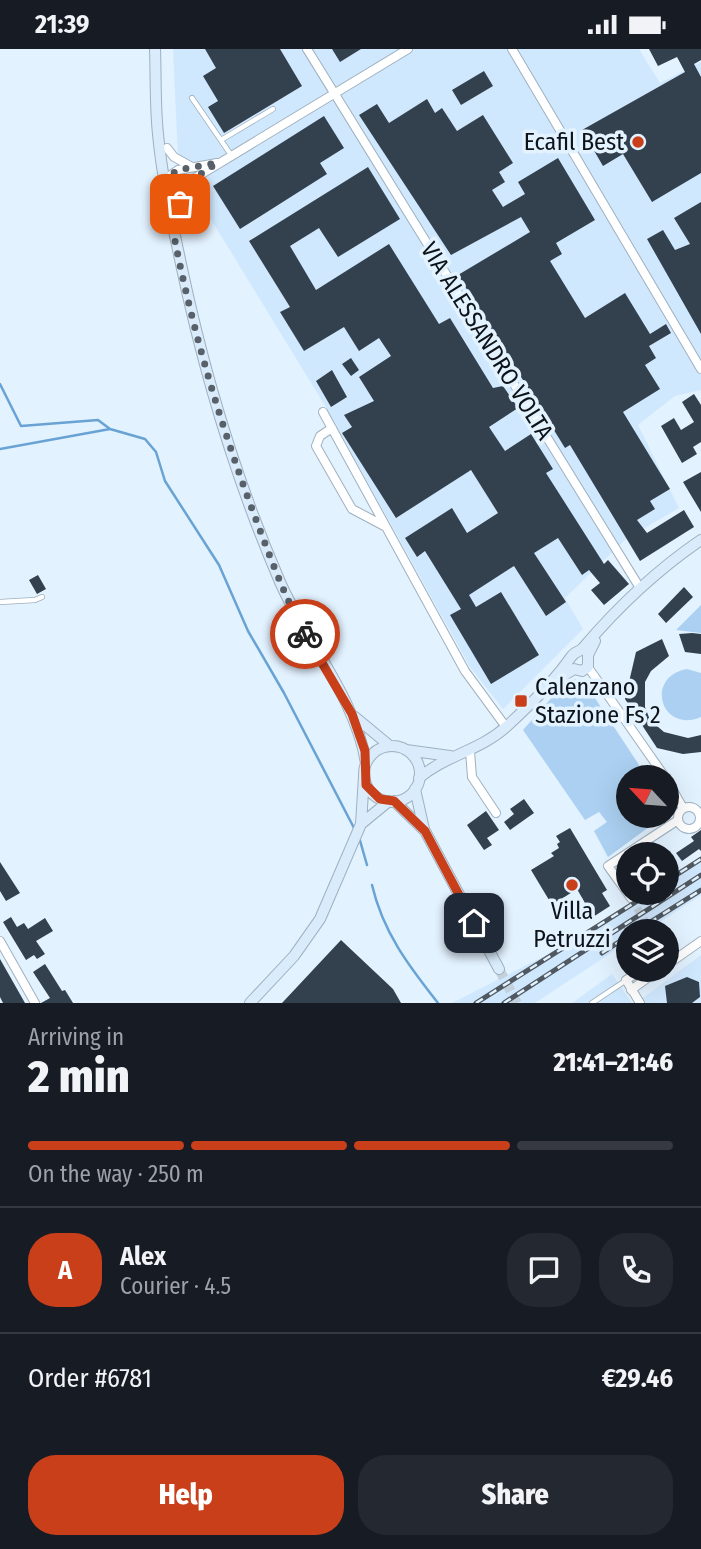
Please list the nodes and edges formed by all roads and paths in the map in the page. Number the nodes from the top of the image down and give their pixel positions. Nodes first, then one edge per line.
1 (155, 49) edge
2 (307, 49) edge
3 (408, 49) edge
4 (512, 49) edge
5 (334, 93) junction
6 (157, 95) junction
7 (192, 98) dead end
8 (274, 109) dead end
9 (220, 140) junction
10 (167, 148) junction
11 (231, 155) junction
12 (217, 163) junction
13 (192, 167) junction
14 (169, 178) junction
15 (195, 178) junction
16 (177, 219) junction
17 (180, 260) junction
18 (701, 369) edge
19 (323, 412) dead end
20 (332, 428) junction
21 (373, 502) junction
22 (363, 515) junction
23 (388, 529) junction
24 (701, 540) edge
25 (640, 588) junction
26 (42, 597) dead end
27 (0, 602) edge
28 (586, 658) junction
29 (572, 665) junction
30 (352, 714) junction
31 (506, 727) junction
32 (390, 746) junction
33 (407, 750) junction
34 (470, 751) junction
35 (450, 756) junction
36 (366, 763) junction
37 (657, 765) edge
38 (364, 776) junction
39 (417, 783) junction
40 (391, 801) junction
41 (679, 802) edge
42 (682, 808) junction
43 (496, 813) dead end
44 (679, 817) edge
45 (679, 821) edge
46 (361, 824) junction
47 (666, 828) edge
48 (425, 831) junction
49 (645, 842) edge
50 (616, 861) edge
51 (616, 877) edge
52 (0, 941) edge
53 (701, 941) edge
54 (679, 957) edge
55 (499, 969) tunnel mouth
56 (624, 982) edge
57 (627, 982) edge
58 (642, 982) edge
59 (631, 990) junction
60 (35, 1003) edge
61 (250, 1003) edge
62 (592, 1003) edge
63 (640, 1003) edge

1 - 6 main road
2 - 5 street, VIA ALESSANDRO VOLTA
3 - 5 street
4 - 18 street
5 - 11 street
5 - 25 street, VIA ALESSANDRO VOLTA
6 - 10 main road
6 - 14 main road
7 - 9 lane
8 - 9 lane
9 - 11 lane
10 - 13 street
10 - 14 main road
11 - 12 street
12 - 13 street
12 - 15 street
13 - 14 street
14 - 15 street
14 - 16 main road
14 - 17 main road
15 - 16 street
16 - 17 main road
17 - 30 main road
19 - 20 street
20 - 21 street
20 - 22 street
21 - 22 street
21 - 23 street
22 - 23 street
23 - 31 street
24 - 25 main road
25 - 28 main road
26 - 27 lane
28 - 29 main road
28 - 29 main road
28 - 37 street
29 - 31 main road
30 - 32 main road
30 - 36 main road
31 - 34 main road
32 - 33 main road
32 - 36 main road
33 - 35 main road
33 - 39 main road
34 - 35 main road
34 - 43 street
35 - 39 main road
36 - 38 main road
38 - 40 main road
38 - 46 main road
39 - 40 main road
39 - 48 main road
40 - 46 main road
40 - 48 main road
41 - 42 street
42 - 44 street
42 - 45 street
46 - 61 main road
47 - 49 street
48 - 55 main road
50 - 51 street
52 - 60 street
53 - 54 street
56 - 62 lane
57 - 59 street
58 - 59 street
59 - 63 street

